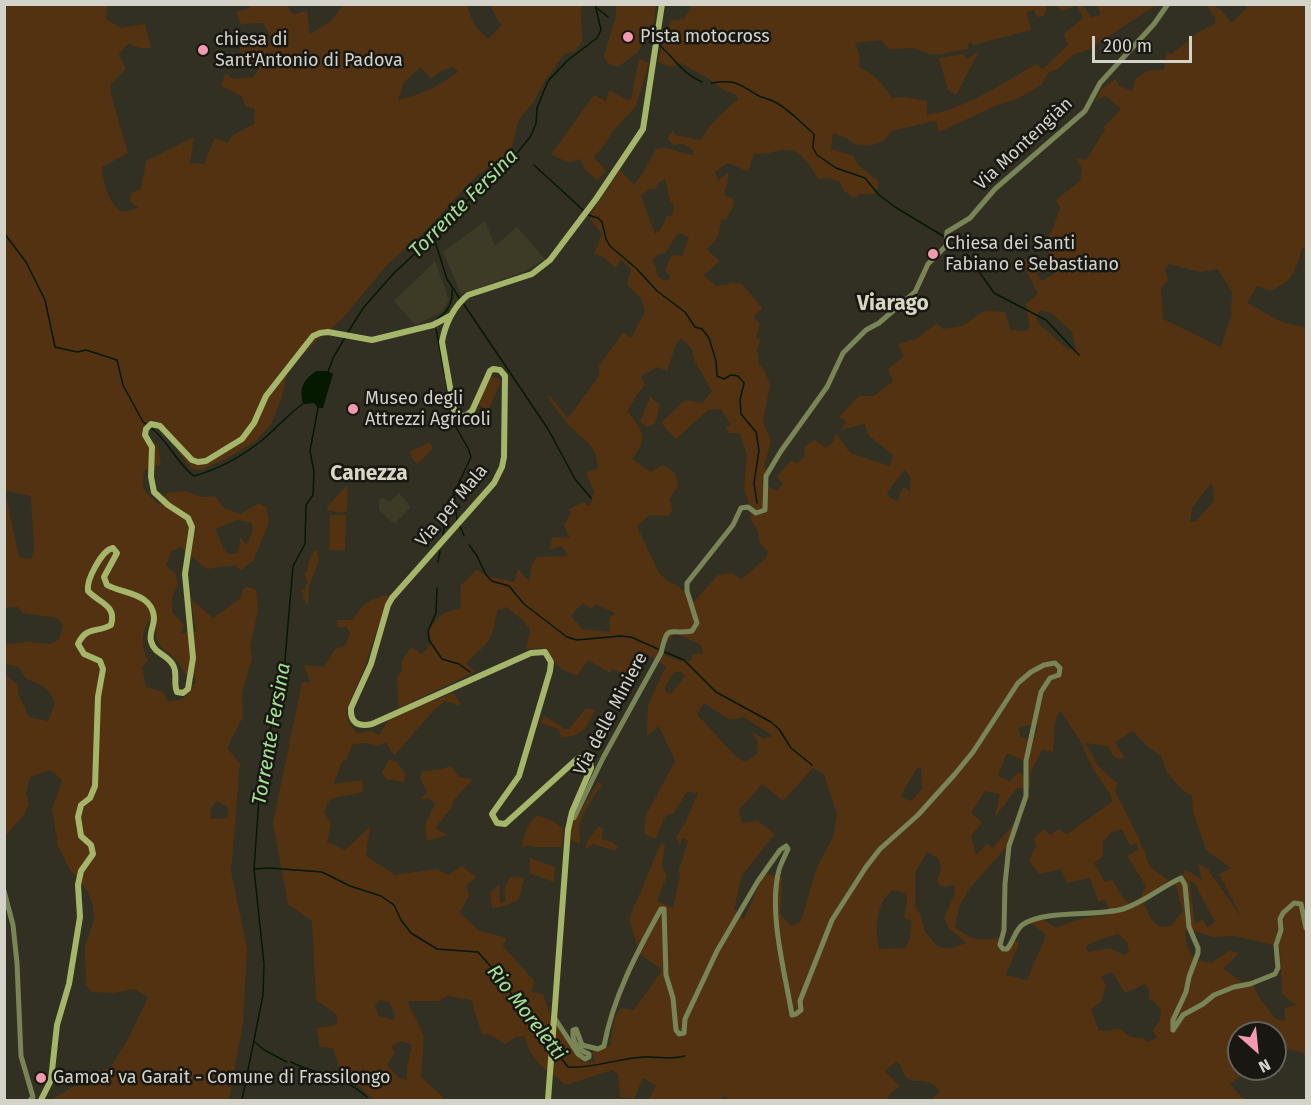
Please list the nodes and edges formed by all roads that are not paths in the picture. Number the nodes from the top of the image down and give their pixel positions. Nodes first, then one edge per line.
1 (662, 4) edge
2 (1168, 4) edge
3 (451, 316) junction
4 (439, 322) junction
5 (446, 328) junction
6 (827, 387) joint
7 (570, 818) junction
8 (4, 891) edge
9 (1306, 928) edge
10 (554, 1017) junction
11 (30, 1101) edge
12 (41, 1101) edge
13 (549, 1101) edge

1 - 3 main road
2 - 6 street, Via Montengiàn
3 - 4 main road
3 - 5 main road
4 - 5 main road
4 - 12 main road
5 - 7 main road, Via per Mala
6 - 7 street, Via delle Miniere
7 - 10 main road
8 - 11 street
9 - 10 street
10 - 13 main road

